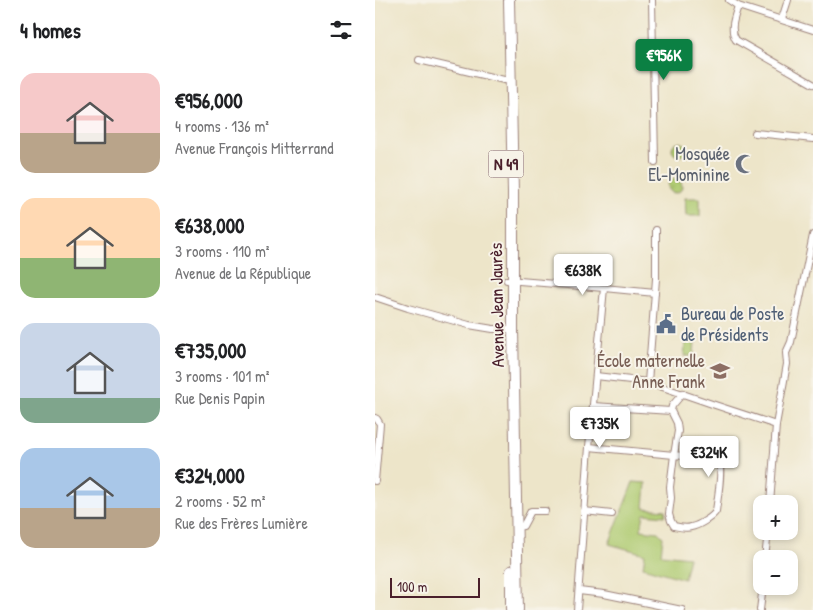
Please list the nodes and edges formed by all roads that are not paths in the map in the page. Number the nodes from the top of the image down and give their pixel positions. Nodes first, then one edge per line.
1 (503, 0) edge
2 (509, 0) edge
3 (652, 0) edge
4 (729, 0) edge
5 (788, 0) edge
6 (738, 6) junction
7 (782, 19) junction
8 (813, 30) edge
9 (419, 60) dead end
10 (504, 80) junction
11 (813, 84) edge
12 (508, 133) junction
13 (755, 133) dead end
14 (813, 139) edge
15 (655, 162) dead end
16 (656, 230) dead end
17 (813, 234) edge
18 (510, 280) junction
19 (604, 288) junction
20 (655, 293) junction
21 (375, 297) edge
22 (510, 329) junction
23 (596, 376) junction
24 (648, 382) junction
25 (683, 394) junction
26 (593, 406) junction
27 (671, 411) junction
28 (375, 418) edge
29 (777, 425) junction
30 (589, 448) junction
31 (674, 455) junction
32 (375, 481) edge
33 (771, 495) edge
34 (545, 511) dead end
35 (584, 512) junction
36 (612, 514) dead end
37 (516, 527) junction
38 (579, 591) junction
39 (762, 595) edge
40 (511, 610) edge
41 (519, 610) edge
42 (577, 610) edge
43 (682, 610) edge
44 (761, 610) edge

1 - 10 main road, Avenue Jean Jaurès / N 49
2 - 12 main road, Avenue Jean Jaurès / N 49
3 - 15 street
4 - 6 street
5 - 7 street
6 - 7 street
6 - 11 street
7 - 8 street
9 - 10 street
10 - 12 main road, Avenue Jean Jaurès / N 49
12 - 18 main road, Avenue Jean Jaurès / N 49
13 - 14 street
16 - 20 street
17 - 29 street
18 - 19 street
18 - 22 main road, Avenue Jean Jaurès / N 49
19 - 20 street
19 - 23 street
20 - 24 street
21 - 22 street
22 - 37 main road, Avenue Jean Jaurès / N 49
22 - 40 main road, Avenue Jean Jaurès / N 49
23 - 24 street
23 - 26 street
24 - 25 street
25 - 27 street
25 - 29 street
26 - 27 street
26 - 30 street
27 - 31 street
28 - 32 street
29 - 33 street
30 - 31 street
30 - 35 street
31 - 31 street
34 - 37 street
35 - 36 street
35 - 38 street
37 - 41 main road, Avenue Jean Jaurès / N 49
38 - 42 street
38 - 43 street
39 - 44 street

